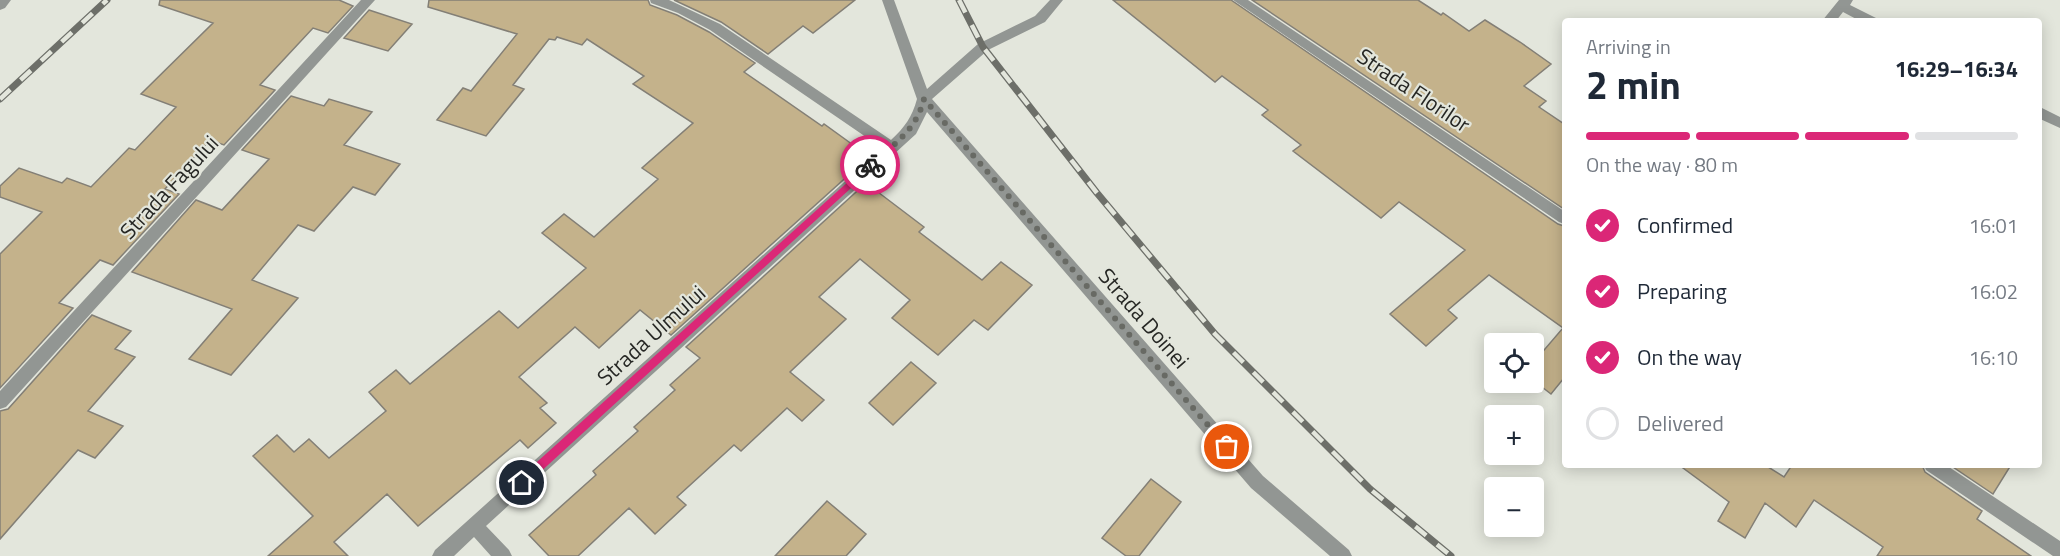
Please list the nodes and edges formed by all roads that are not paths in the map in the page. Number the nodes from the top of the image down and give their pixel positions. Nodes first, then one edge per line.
1 (5, 0) edge
2 (369, 0) edge
3 (656, 0) edge
4 (888, 0) edge
5 (1057, 0) edge
6 (1239, 0) edge
7 (1845, 3) edge
8 (0, 5) edge
9 (1831, 18) edge
10 (1867, 18) edge
11 (924, 99) junction
12 (2042, 113) edge
13 (2060, 123) edge
14 (891, 147) junction
15 (1562, 217) edge
16 (0, 402) edge
17 (1936, 468) edge
18 (475, 526) junction
19 (2060, 551) edge
20 (441, 556) edge
21 (503, 556) edge
22 (1343, 556) edge

1 - 8 street
2 - 16 street, Strada Fagului
3 - 14 street
4 - 11 street
5 - 11 street
6 - 15 street, Strada Florilor
7 - 9 street
7 - 10 street
11 - 14 street, Strada Ulmului
11 - 22 street, Strada Doinei
12 - 13 street
14 - 18 street, Strada Ulmului
17 - 19 street
18 - 20 street, Strada Ulmului
18 - 21 street

